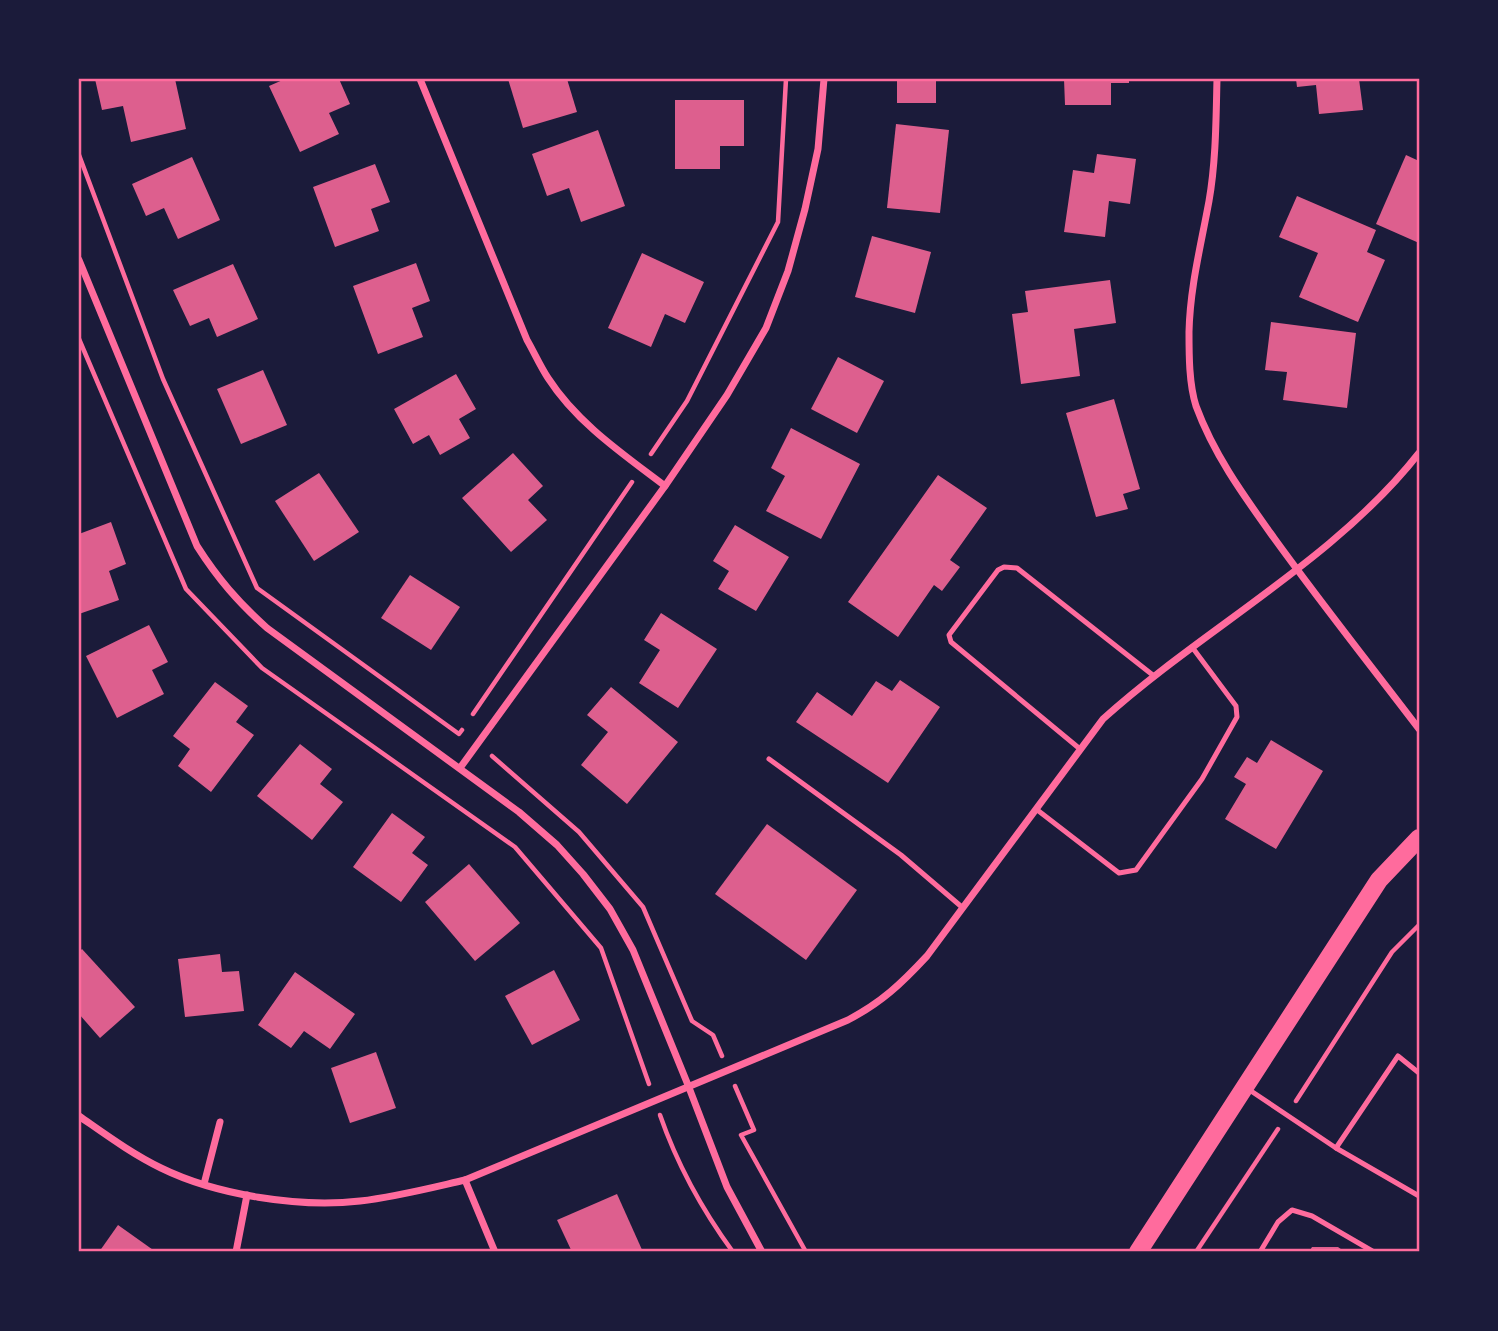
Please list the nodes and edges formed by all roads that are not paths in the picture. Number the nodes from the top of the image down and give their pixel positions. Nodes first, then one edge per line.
1 (420, 79) edge
2 (824, 79) edge
3 (1217, 79) edge
4 (79, 260) edge
5 (1419, 453) edge
6 (664, 486) junction
7 (1296, 568) junction
8 (1192, 648) junction
9 (1154, 676) junction
10 (1419, 729) edge
11 (1080, 749) junction
12 (769, 759) dead end
13 (460, 768) junction
14 (1036, 809) junction
15 (1419, 838) edge
16 (963, 908) junction
17 (1419, 1073) edge
18 (688, 1085) junction
19 (1245, 1087) junction
20 (79, 1116) edge
21 (220, 1122) dead end
22 (1336, 1149) junction
23 (465, 1180) junction
24 (204, 1184) junction
25 (247, 1195) junction
26 (1419, 1196) edge
27 (236, 1252) edge
28 (495, 1252) edge
29 (762, 1252) edge
30 (1138, 1252) edge
31 (1260, 1252) edge
32 (1374, 1252) edge

1 - 6 street
2 - 6 street
3 - 7 street
4 - 13 street
5 - 7 street
6 - 13 street
7 - 8 street
7 - 10 street
8 - 9 street
8 - 14 lane
9 - 11 street
9 - 11 lane
11 - 14 street
12 - 16 lane
13 - 18 street
14 - 16 street
15 - 19 main road
16 - 18 street
17 - 22 lane
18 - 23 street
18 - 29 street
19 - 22 lane
19 - 30 main road
20 - 24 street
21 - 24 street
22 - 26 lane
23 - 25 street
23 - 28 street
24 - 25 street
25 - 27 street
31 - 32 lane

